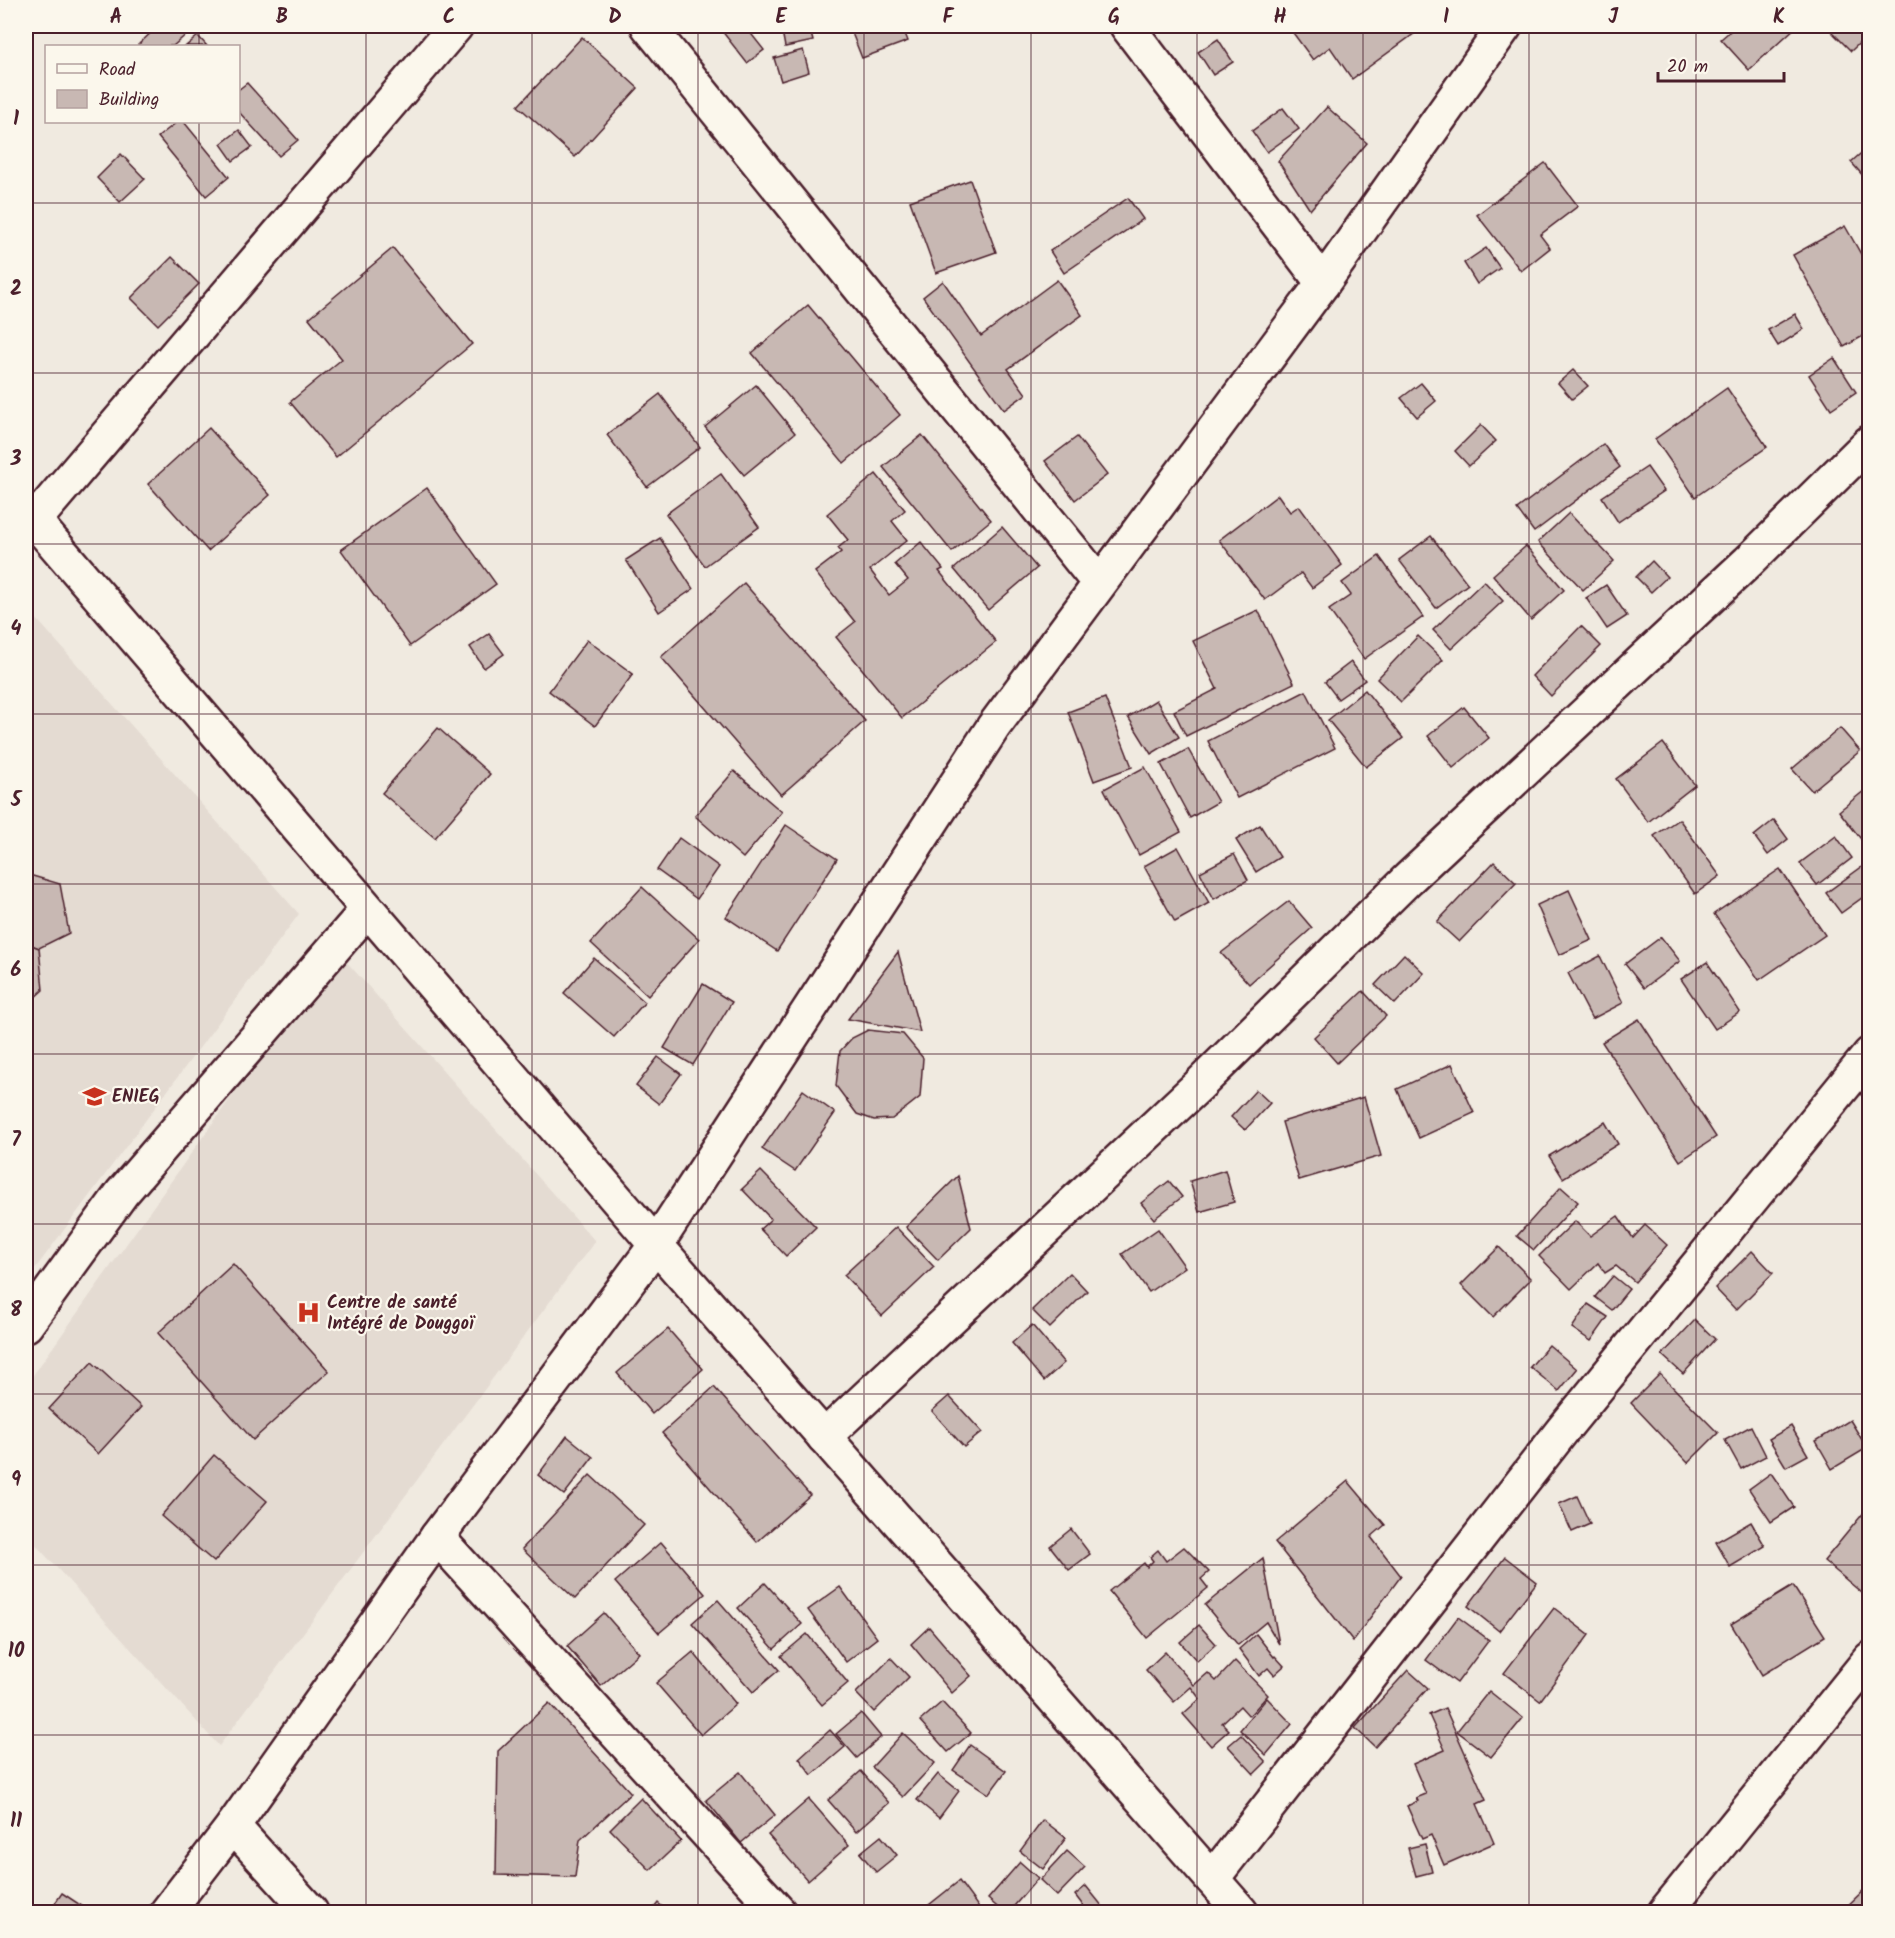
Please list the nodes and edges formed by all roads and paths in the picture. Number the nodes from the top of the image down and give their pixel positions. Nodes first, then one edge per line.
1 (456, 26) edge
2 (648, 26) edge
3 (1127, 26) edge
4 (1505, 26) edge
5 (1323, 283) junction
6 (1869, 441) edge
7 (30, 516) edge
8 (1099, 583) junction
9 (366, 910) junction
10 (1869, 1054) edge
11 (656, 1245) junction
12 (26, 1325) edge
13 (824, 1437) junction
14 (437, 1537) junction
15 (1869, 1659) edge
16 (233, 1826) junction
17 (1212, 1879) junction
18 (167, 1912) edge
19 (311, 1912) edge
20 (779, 1912) edge
21 (1241, 1912) edge
22 (1665, 1912) edge

1 - 7 street
2 - 8 street
3 - 5 street
4 - 5 street
5 - 8 street
6 - 13 street
7 - 9 street
8 - 11 street
9 - 11 street
9 - 12 street
10 - 17 street
11 - 13 street
11 - 14 street
13 - 17 street
14 - 16 street
14 - 20 street
15 - 22 street
16 - 18 street
16 - 19 street
17 - 21 street

